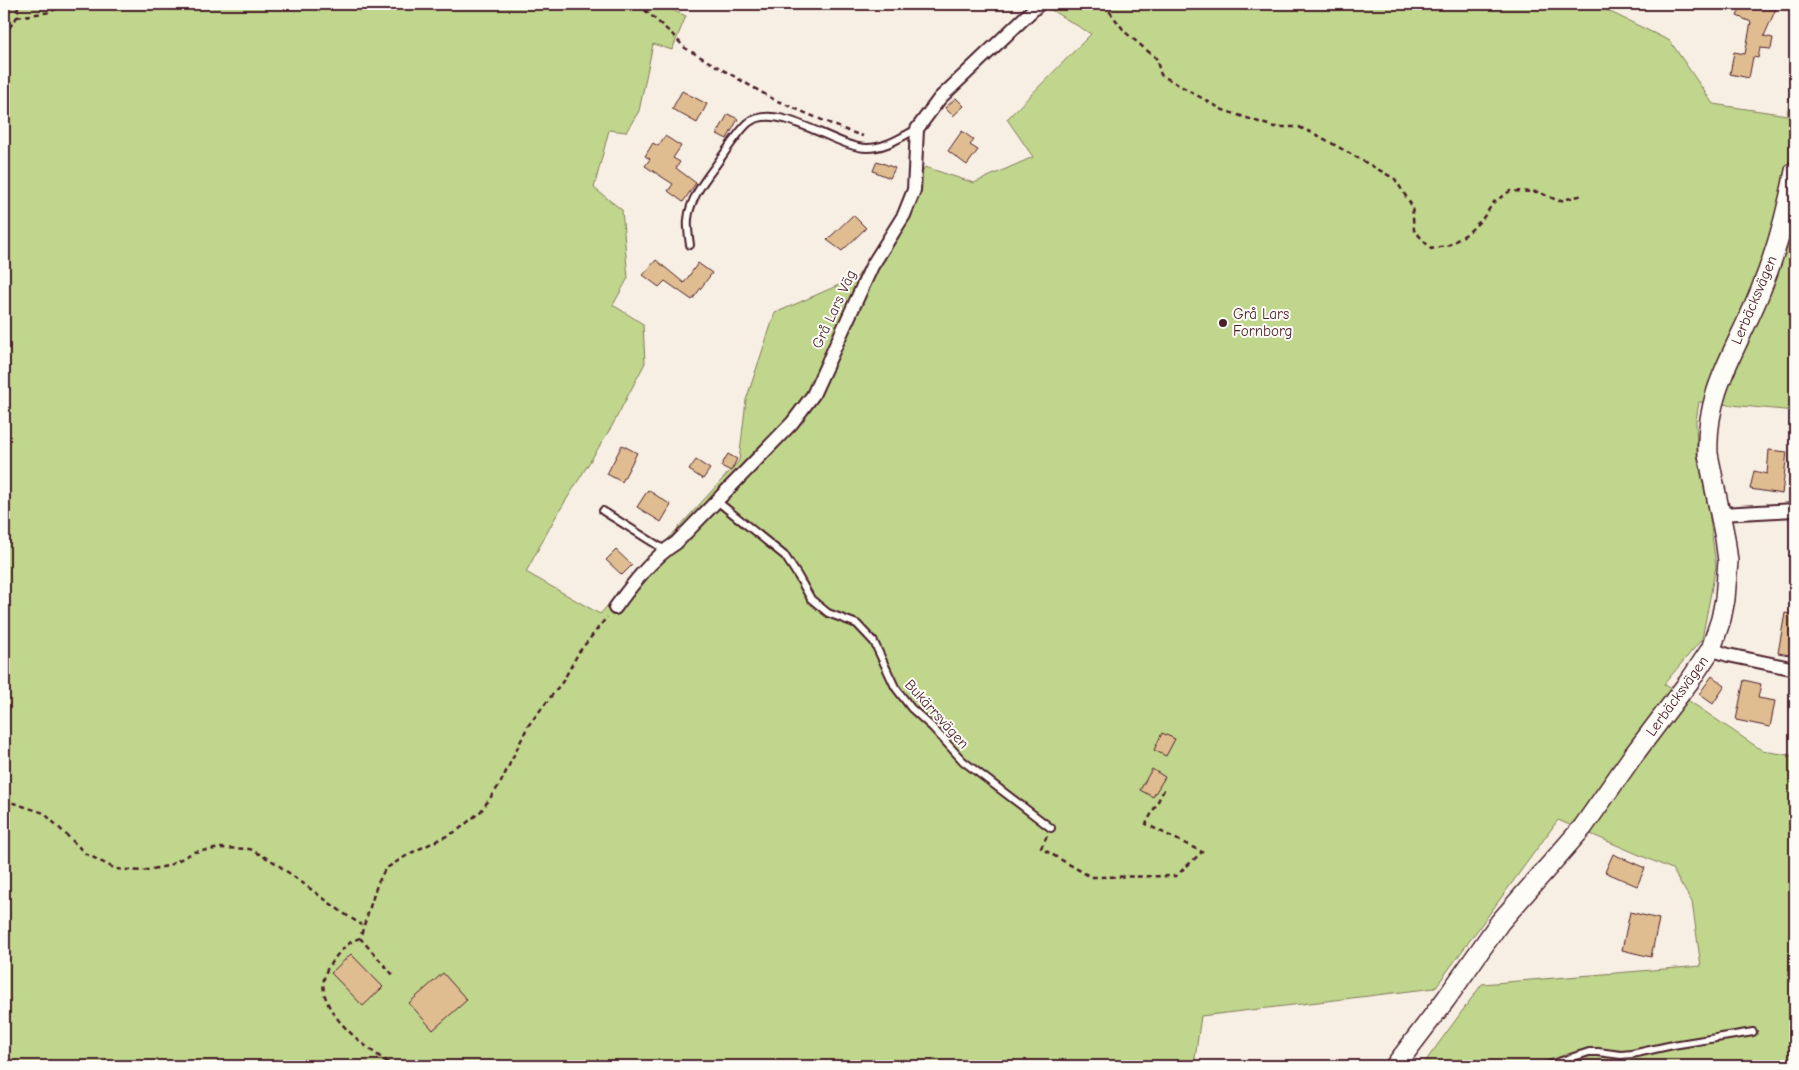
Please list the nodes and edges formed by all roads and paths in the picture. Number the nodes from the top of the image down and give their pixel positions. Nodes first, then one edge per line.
1 (18, 4) edge
2 (64, 4) edge
3 (638, 4) edge
4 (1039, 4) edge
5 (1104, 4) edge
6 (17, 17) junction
7 (4, 35) edge
8 (917, 129) junction
9 (885, 144) junction
10 (1795, 171) edge
11 (1583, 195) dead end
12 (690, 245) dead end
13 (718, 500) junction
14 (603, 510) dead end
15 (1795, 510) edge
16 (1721, 514) junction
17 (665, 550) junction
18 (615, 608) joint
19 (1711, 649) junction
20 (1795, 669) edge
21 (1165, 788) dead end
22 (4, 800) edge
23 (1051, 828) joint
24 (363, 925) junction
25 (360, 938) junction
26 (393, 975) dead end
27 (1753, 1032) dead end
28 (393, 1066) edge
29 (1395, 1066) edge
30 (1546, 1066) edge

1 - 6 path
2 - 6 path
3 - 9 path
4 - 8 street
5 - 11 path
6 - 7 path
8 - 9 lane
8 - 13 street, Grå Lars Väg
9 - 12 lane
10 - 16 street, Lerbäcksvägen
13 - 17 street, Grå Lars Väg
13 - 23 lane, Bukärrsvägen
14 - 17 lane
15 - 16 street
16 - 19 street, Lerbäcksvägen
17 - 18 street, Grå Lars Väg
18 - 24 path
19 - 20 street
19 - 29 street, Lerbäcksvägen
21 - 23 path
22 - 24 path
24 - 25 path
25 - 26 path
25 - 28 path
27 - 30 lane

